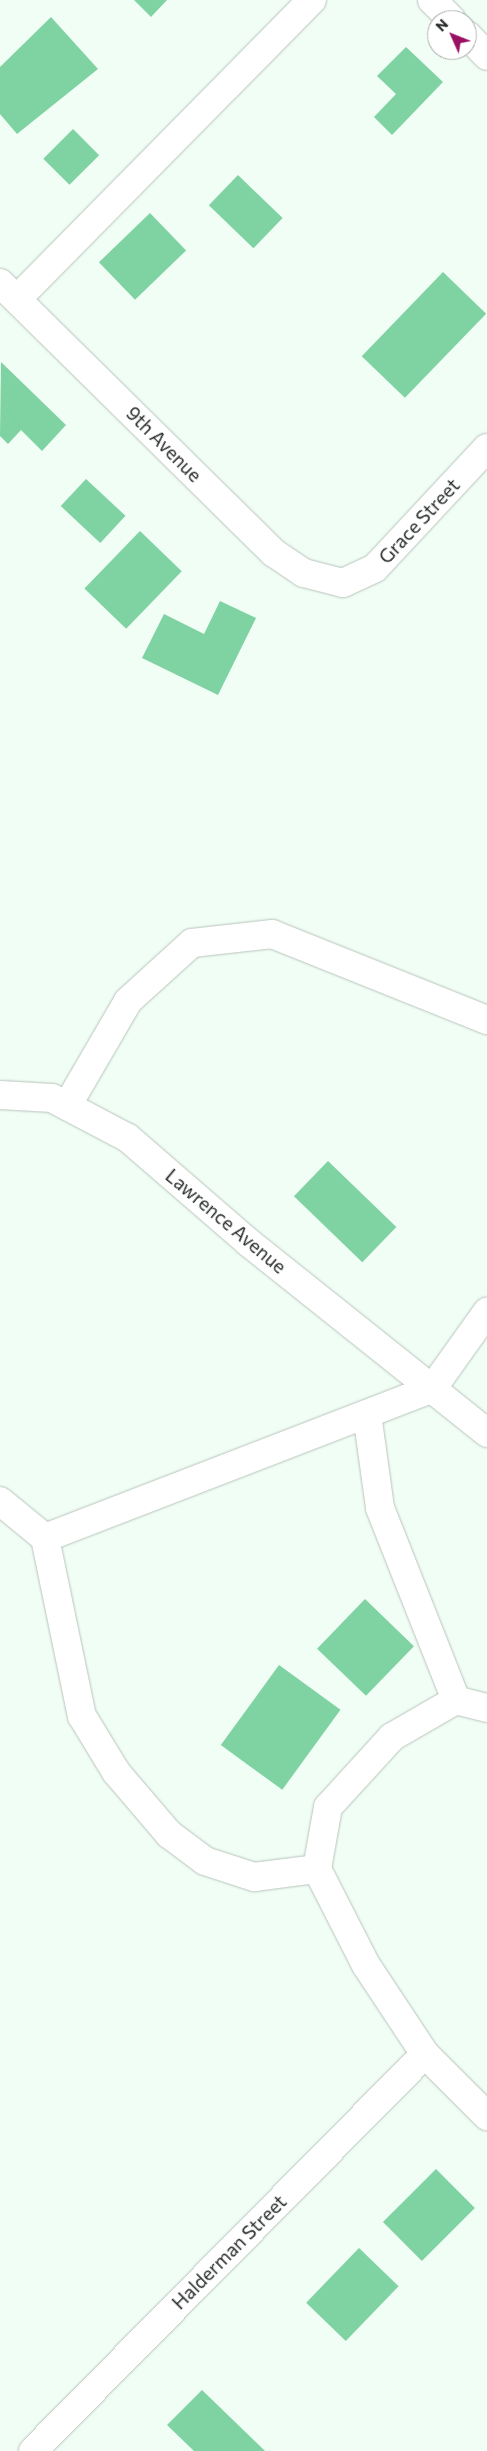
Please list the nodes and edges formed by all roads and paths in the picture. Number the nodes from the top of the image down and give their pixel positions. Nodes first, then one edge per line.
1 (312, 0) edge
2 (432, 0) edge
3 (442, 10) edge
4 (477, 46) edge
5 (487, 56) edge
6 (8, 291) edge
7 (487, 448) edge
8 (343, 583) joint
9 (487, 1020) edge
10 (0, 1095) edge
11 (66, 1106) junction
12 (487, 1312) edge
13 (432, 1389) junction
14 (367, 1414) junction
15 (487, 1434) edge
16 (0, 1501) edge
17 (45, 1538) junction
18 (456, 1700) junction
19 (487, 1708) edge
20 (317, 1869) junction
21 (424, 2054) junction
22 (487, 2116) edge
23 (33, 2451) edge

1 - 6 street
2 - 3 street
4 - 5 street
6 - 8 street, 9th Avenue
7 - 8 street, Grace Street
9 - 11 street
10 - 11 street, Lawrence Avenue
11 - 13 street, Lawrence Avenue
12 - 13 street
13 - 14 street
13 - 15 street, Lawrence Avenue
14 - 17 street
14 - 18 street
16 - 17 street
17 - 20 street
18 - 19 street
18 - 20 street
20 - 21 street
21 - 22 street
21 - 23 street, Halderman Street

